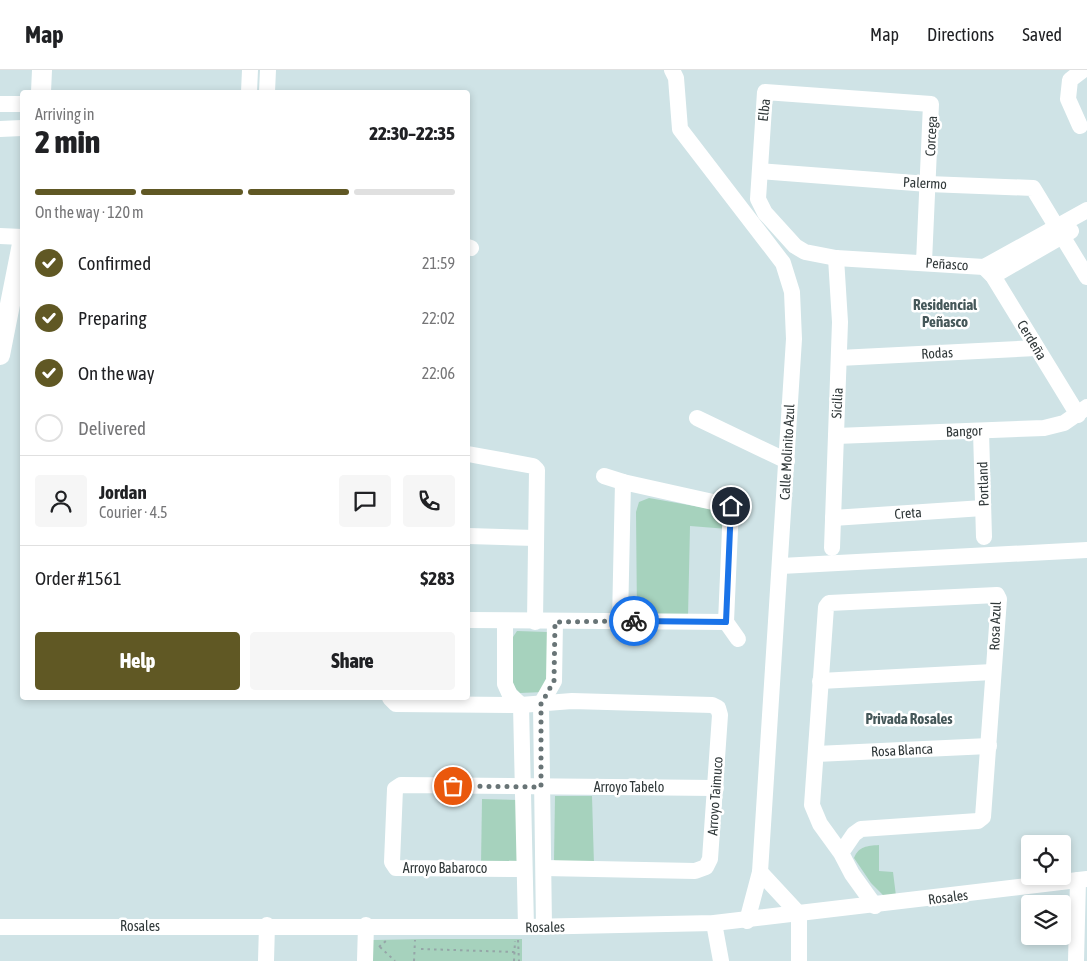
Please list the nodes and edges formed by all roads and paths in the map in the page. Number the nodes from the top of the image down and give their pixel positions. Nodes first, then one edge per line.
1 (42, 70) edge
2 (250, 70) edge
3 (268, 70) edge
4 (672, 70) edge
5 (1083, 70) edge
6 (41, 90) edge
7 (249, 90) edge
8 (267, 90) edge
9 (928, 102) joint
10 (0, 104) edge
11 (20, 104) edge
12 (1080, 126) dead end
13 (20, 128) edge
14 (0, 129) edge
15 (760, 171) junction
16 (928, 184) junction
17 (1087, 210) edge
18 (1087, 222) edge
19 (1059, 231) junction
20 (0, 236) edge
21 (20, 237) edge
22 (795, 246) joint
23 (836, 258) junction
24 (924, 262) junction
25 (20, 265) edge
26 (988, 271) junction
27 (1087, 278) edge
28 (1036, 348) junction
29 (0, 355) edge
30 (839, 358) junction
31 (1082, 411) edge
32 (697, 418) dead end
33 (981, 431) junction
34 (836, 436) junction
35 (470, 454) edge
36 (787, 461) junction
37 (604, 476) dead end
38 (624, 482) junction
39 (983, 508) junction
40 (833, 518) junction
41 (470, 536) edge
42 (984, 537) dead end
43 (536, 538) junction
44 (832, 548) dead end
45 (1087, 550) edge
46 (781, 566) junction
47 (470, 620) edge
48 (505, 621) junction
49 (620, 621) junction
50 (535, 622) junction
51 (555, 622) junction
52 (726, 622) junction
53 (738, 639) dead end
54 (993, 672) junction
55 (554, 681) junction
56 (820, 681) junction
57 (392, 700) edge
58 (572, 701) junction
59 (541, 704) junction
60 (521, 705) junction
61 (989, 746) junction
62 (816, 754) junction
63 (523, 787) junction
64 (541, 787) junction
65 (716, 788) junction
66 (842, 853) junction
67 (544, 868) junction
68 (524, 869) junction
69 (760, 872) junction
70 (1083, 880) edge
71 (875, 906) junction
72 (799, 914) junction
73 (747, 921) junction
74 (714, 923) junction
75 (267, 926) junction
76 (366, 926) junction
77 (0, 927) edge
78 (544, 927) junction
79 (520, 934) junction
80 (415, 940) dead end
81 (380, 947) dead end
82 (421, 949) dead end
83 (514, 952) junction
84 (266, 961) edge
85 (365, 961) edge
86 (395, 961) edge
87 (414, 961) edge
88 (514, 961) edge
89 (519, 961) edge
90 (721, 961) edge
91 (800, 961) edge
92 (1076, 961) edge

1 - 6 main road
2 - 7 street
3 - 8 street
4 - 36 street, Calle Molinito Azul
5 - 12 street
9 - 15 street, Elba
9 - 16 street, Corcega
10 - 11 street
13 - 14 street
15 - 16 street, Palermo
15 - 22 street, Elba
16 - 19 street, Palermo
16 - 24 street, Corcega
17 - 19 street, Peñasco
18 - 19 street, Peñasco
19 - 26 street, Peñasco
19 - 27 street
20 - 21 street
22 - 23 street, Peñasco
23 - 24 street, Peñasco
23 - 30 street, Sicilia
24 - 26 street, Peñasco
25 - 29 main road
26 - 28 street, Cerdeña
28 - 30 street, Rodas
28 - 31 street, Cerdeña
30 - 34 street, Sicilia
31 - 33 street, Bangor
32 - 36 street
33 - 34 street, Bangor
33 - 39 street, Portland
34 - 40 street, Sicilia
35 - 43 street
36 - 46 street, Calle Molinito Azul
37 - 38 street
38 - 49 street
38 - 52 street
39 - 40 street, Creta
39 - 42 street, Portland
40 - 44 street, Sicilia
41 - 43 street
43 - 50 street
45 - 46 street
46 - 69 street, Calle Molinito Azul
47 - 48 street
48 - 50 street
48 - 60 street
49 - 51 street
49 - 52 street
50 - 51 street
51 - 55 street
52 - 53 street
54 - 56 street
54 - 56 street, Rosa Azul
54 - 61 street, Rosa Azul
55 - 58 street
55 - 59 street
56 - 62 street
57 - 60 street, Arroyo Taimuco
58 - 59 street, Arroyo Taimuco
58 - 65 street, Arroyo Taimuco
59 - 60 street, Arroyo Taimuco
59 - 64 street
60 - 63 street
61 - 62 street, Rosa Blanca
61 - 66 street, Rosa Azul
62 - 66 street
63 - 64 street, Arroyo Tabelo
63 - 68 street
63 - 68 street, Arroyo Babaroco
64 - 65 street, Arroyo Tabelo
64 - 67 street
65 - 67 street, Arroyo Taimuco
66 - 71 street
67 - 78 street
68 - 79 street
69 - 72 street
69 - 73 street, Calle Molinito Azul
70 - 71 street, Rosales
70 - 92 street
71 - 72 street, Rosales
72 - 73 street, Rosales
72 - 91 street
73 - 74 street, Rosales
74 - 78 street, Rosales
74 - 90 street
75 - 76 street, Rosales
75 - 77 street, Rosales
75 - 84 street
76 - 79 street, Rosales
76 - 85 street
78 - 79 street, Rosales
79 - 83 path
79 - 89 path
80 - 87 path
81 - 86 path
82 - 83 path
83 - 88 path

